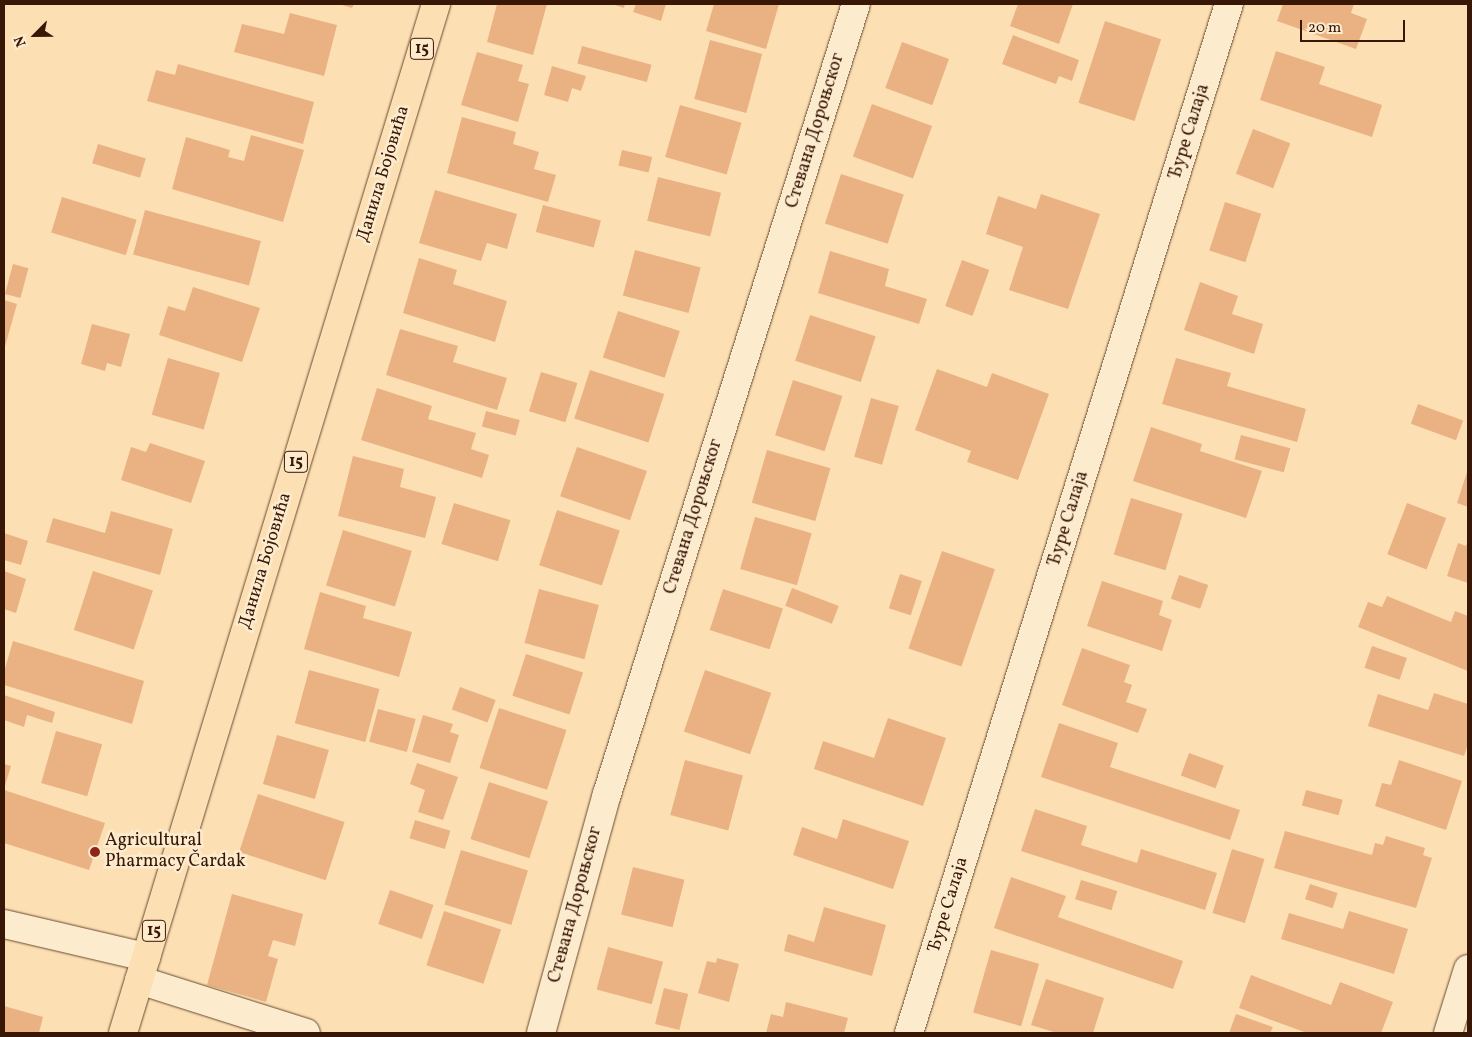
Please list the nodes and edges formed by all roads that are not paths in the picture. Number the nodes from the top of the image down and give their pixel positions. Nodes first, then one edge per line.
1 (436, 4) edge
2 (856, 4) edge
3 (1229, 4) edge
4 (4, 924) edge
5 (142, 969) junction
6 (1468, 969) edge
7 (123, 1033) edge
8 (306, 1033) edge
9 (541, 1033) edge
10 (909, 1033) edge
11 (1448, 1033) edge

1 - 5 main road, Данила Бојовића / 15
2 - 9 street, Стевана Дороњског
3 - 10 street, Ђуре Салаја
4 - 5 street
5 - 7 main road, Данила Бојовића / 15
5 - 8 street
6 - 11 street

